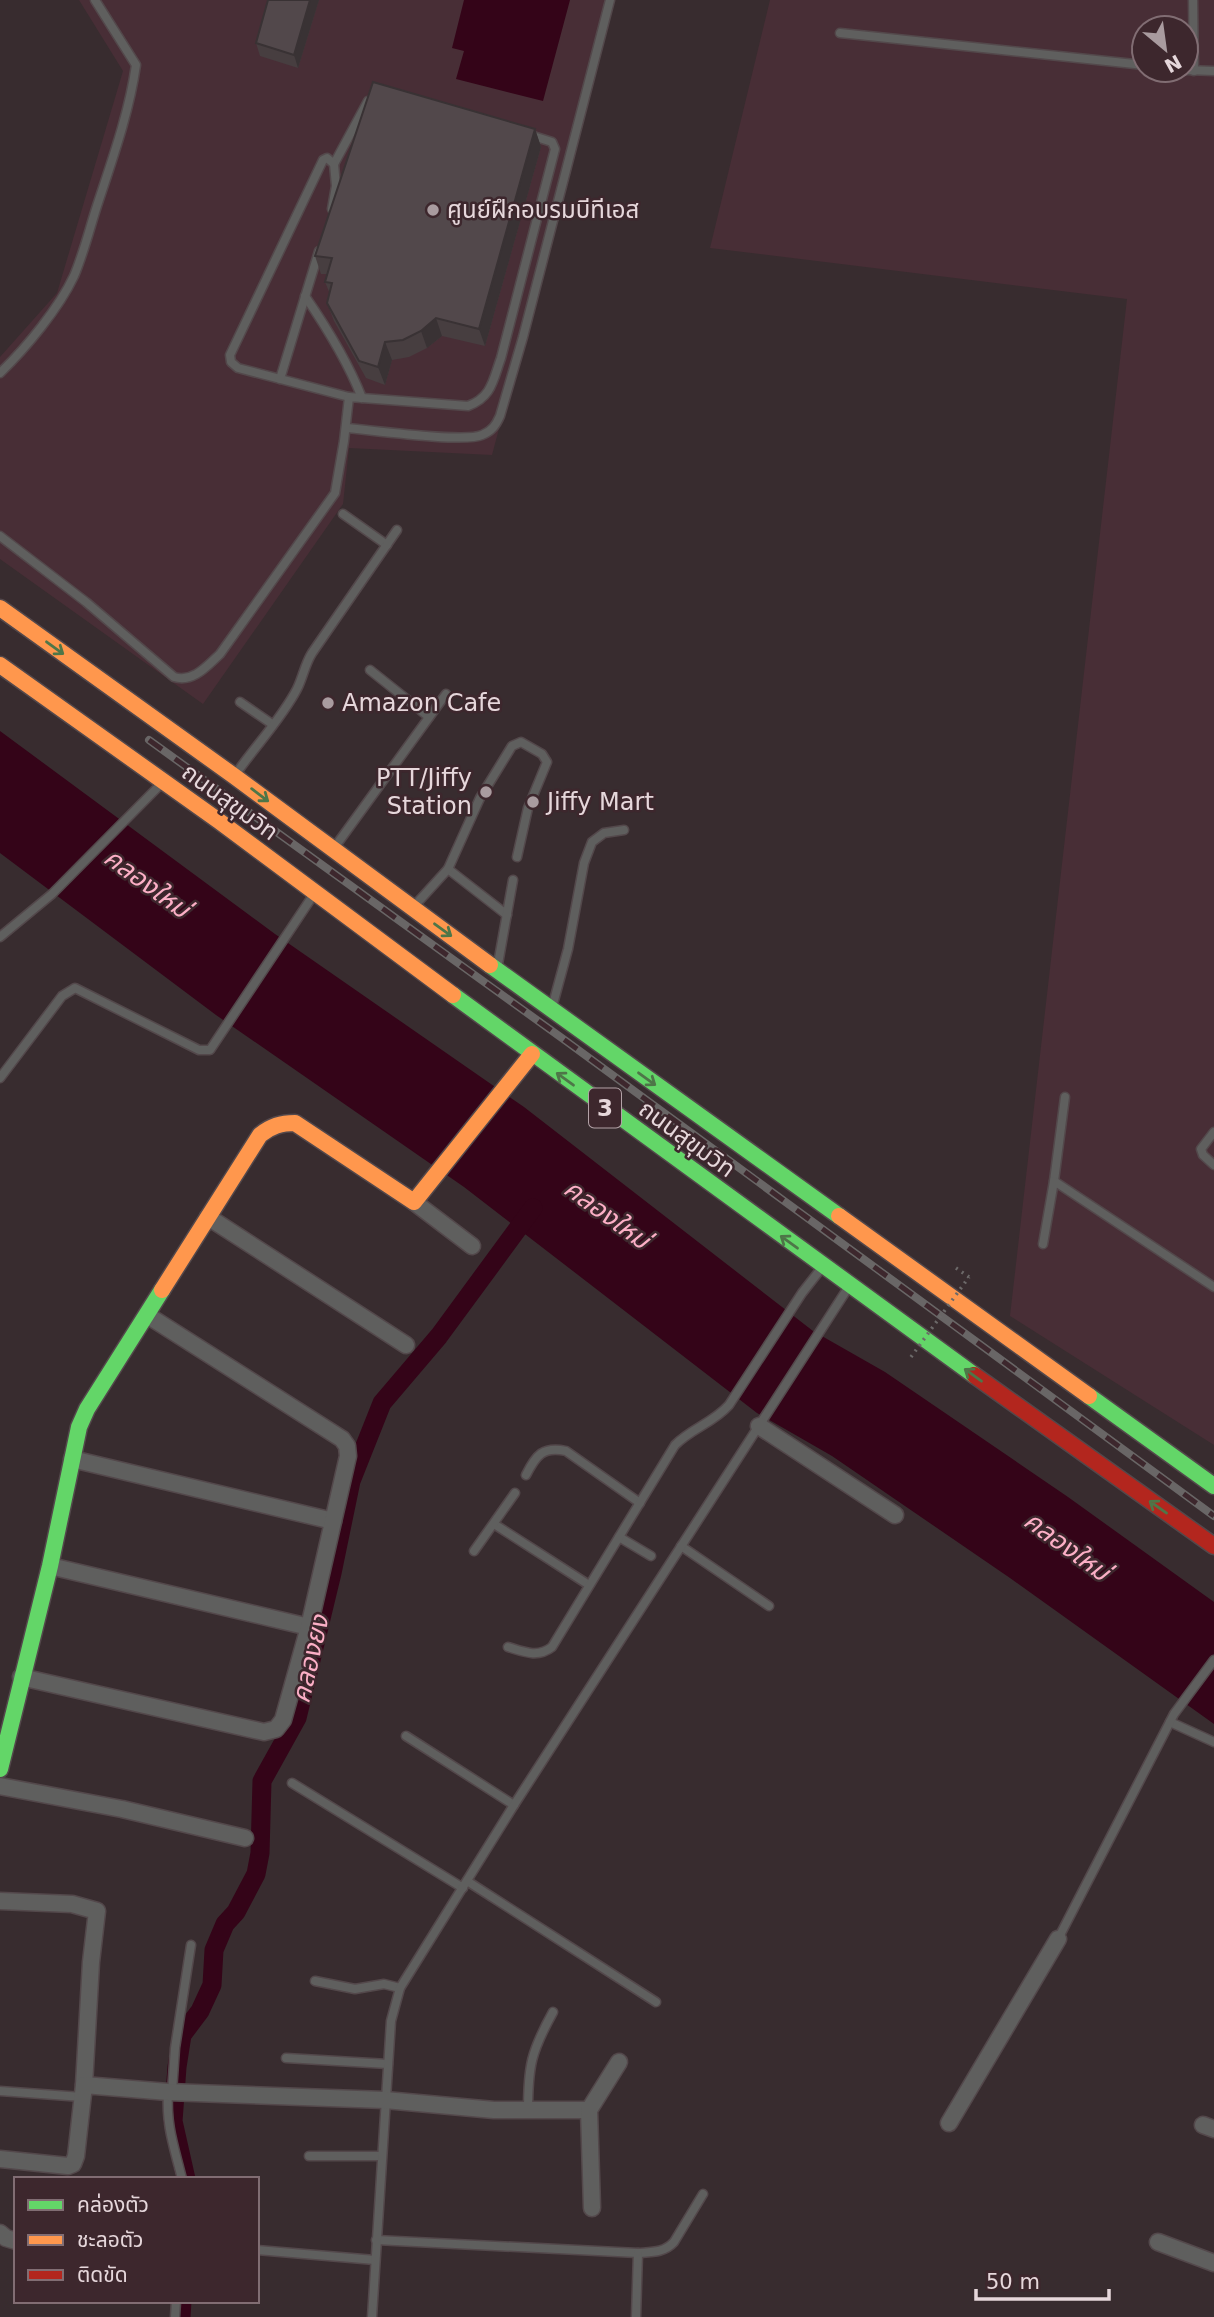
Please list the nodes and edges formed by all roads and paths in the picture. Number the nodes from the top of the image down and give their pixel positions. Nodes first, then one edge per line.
1 (95, 0) edge
2 (610, 0) edge
3 (840, 33) dead end
4 (1130, 64) edge
5 (372, 93) edge
6 (520, 131) edge
7 (334, 164) junction
8 (327, 224) edge
9 (323, 236) edge
10 (305, 296) junction
11 (0, 373) edge
12 (280, 379) junction
13 (349, 397) junction
14 (362, 398) junction
15 (346, 428) junction
16 (342, 514) dead end
17 (397, 530) dead end
18 (0, 536) edge
19 (387, 545) junction
20 (0, 608) edge
21 (0, 665) edge
22 (370, 670) dead end
23 (446, 694) dead end
24 (240, 702) dead end
25 (429, 717) junction
26 (272, 724) junction
27 (234, 776) junction
28 (163, 782) junction
29 (624, 830) dead end
30 (333, 849) junction
31 (517, 857) dead end
32 (447, 869) junction
33 (513, 880) dead end
34 (315, 893) junction
35 (412, 908) junction
36 (507, 915) junction
37 (0, 937) edge
38 (497, 970) junction
39 (551, 1010) junction
40 (532, 1054) junction
41 (0, 1078) edge
42 (1065, 1097) dead end
43 (1214, 1132) edge
44 (1214, 1165) edge
45 (1054, 1181) junction
46 (414, 1202) junction
47 (208, 1217) junction
48 (1043, 1244) dead end
49 (472, 1246) dead end
50 (823, 1267) junction
51 (956, 1268) dead end
52 (849, 1286) junction
53 (1214, 1287) edge
54 (148, 1315) junction
55 (406, 1345) dead end
56 (911, 1357) dead end
57 (760, 1423) junction
58 (72, 1459) junction
59 (526, 1475) dead end
60 (1214, 1486) edge
61 (514, 1493) dead end
62 (640, 1503) junction
63 (895, 1515) dead end
64 (333, 1521) junction
65 (494, 1524) junction
66 (619, 1537) junction
67 (681, 1546) junction
68 (1214, 1546) edge
69 (474, 1551) dead end
70 (651, 1556) dead end
71 (50, 1566) junction
72 (589, 1585) junction
73 (769, 1606) dead end
74 (309, 1627) junction
75 (508, 1647) dead end
76 (1214, 1660) edge
77 (21, 1677) junction
78 (1172, 1718) junction
79 (406, 1736) dead end
80 (1214, 1742) edge
81 (0, 1769) edge
82 (292, 1783) dead end
83 (0, 1786) edge
84 (514, 1805) junction
85 (245, 1838) dead end
86 (465, 1885) junction
87 (0, 1900) edge
88 (1058, 1939) joint
89 (191, 1945) dead end
90 (315, 1981) dead end
91 (400, 1988) junction
92 (656, 2002) dead end
93 (553, 2012) dead end
94 (286, 2058) dead end
95 (619, 2062) dead end
96 (388, 2064) junction
97 (0, 2091) edge
98 (83, 2091) junction
99 (174, 2092) junction
100 (385, 2100) junction
101 (589, 2110) junction
102 (528, 2111) junction
103 (949, 2123) dead end
104 (382, 2156) junction
105 (309, 2157) dead end
106 (0, 2159) edge
107 (181, 2177) edge
108 (703, 2194) dead end
109 (592, 2208) dead end
110 (376, 2239) junction
111 (1158, 2242) dead end
112 (259, 2250) edge
113 (638, 2253) junction
114 (375, 2260) junction
115 (1214, 2263) edge
116 (372, 2317) edge
117 (636, 2317) edge

1 - 11 lane
2 - 15 lane
3 - 4 lane
5 - 7 lane
6 - 14 lane
7 - 8 lane
7 - 12 lane
9 - 10 lane
10 - 12 lane
10 - 14 lane
12 - 13 lane
13 - 14 lane
13 - 15 lane
15 - 18 lane
16 - 19 lane
17 - 19 lane
19 - 26 lane
20 -> 27 main road, ถนนสุขุมวิท / 3
21 - 28 main road, ถนนสุขุมวิท / 3
22 - 25 lane
23 - 25 lane
24 - 26 lane
25 - 30 lane
26 - 27 lane
27 -> 30 main road, ถนนสุขุมวิท / 3
28 - 34 main road, ถนนสุขุมวิท / 3
28 - 37 lane
29 - 39 lane
30 - 35 main road, ถนนสุขุมวิท / 3
31 - 32 lane
32 - 35 lane
32 - 36 lane
33 - 36 lane
34 - 40 main road, ถนนสุขุมวิท / 3
34 - 41 lane
35 -> 38 main road, ถนนสุขุมวิท / 3
36 - 38 lane
38 - 39 main road, ถนนสุขุมวิท / 3
39 -> 60 main road, ถนนสุขุมวิท / 3
40 - 46 main road
50 -> 40 main road, ถนนสุขุมวิท / 3
42 - 45 lane
43 - 44 lane
45 - 48 lane
45 - 53 lane
46 - 47 main road
46 - 49 street
47 - 54 main road
47 - 55 street
50 - 52 main road, ถนนสุขุมวิท / 3
50 - 62 lane
51 - 56 path, bridge
52 - 57 lane
68 -> 52 main road, ถนนสุขุมวิท / 3
54 - 58 main road
54 - 64 street
57 - 63 street
57 - 67 lane
58 - 64 street
58 - 71 main road
59 - 62 lane
61 - 65 lane
62 - 66 lane
64 - 74 street
65 - 69 lane
65 - 72 lane
66 - 70 lane
66 - 72 lane
67 - 73 lane
67 - 84 lane
71 - 74 street
71 - 77 main road
72 - 75 lane
74 - 77 street
76 - 78 lane
77 - 81 main road
78 - 80 lane
78 - 88 lane
79 - 84 lane
82 - 86 lane
83 - 85 street
84 - 86 lane
86 - 91 lane
86 - 92 lane
87 - 98 street
88 - 103 street
89 - 99 lane
90 - 91 lane
91 - 96 lane
93 - 102 lane
94 - 96 lane
95 - 101 street
96 - 100 lane
97 - 98 lane
98 - 99 street
98 - 106 street
99 - 100 street
99 - 107 lane
100 - 102 street
100 - 104 lane
101 - 102 street
101 - 109 street
104 - 105 lane
104 - 110 lane
108 - 113 lane
110 - 113 lane
110 - 114 lane
111 - 115 street
112 - 114 lane
113 - 117 lane
114 - 116 lane

